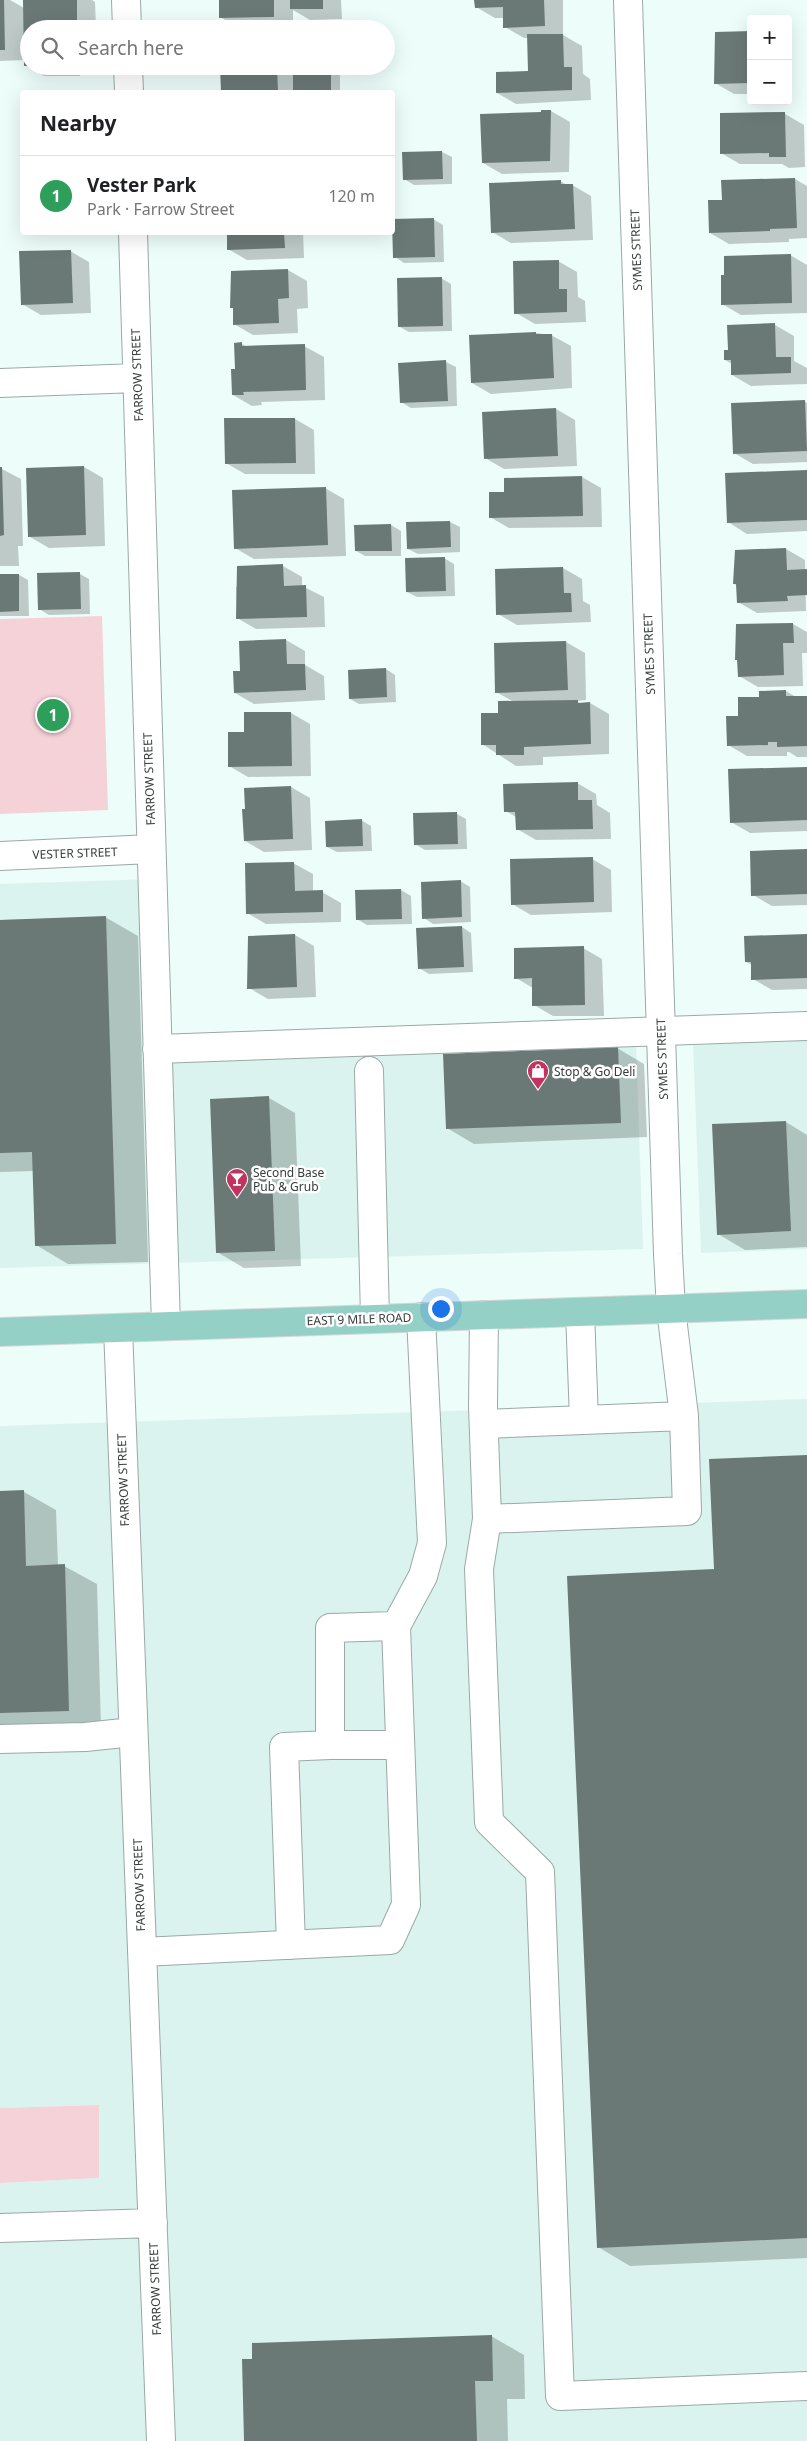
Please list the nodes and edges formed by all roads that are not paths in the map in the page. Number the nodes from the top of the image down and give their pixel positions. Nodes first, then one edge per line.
1 (126, 0) edge
2 (628, 0) edge
3 (127, 20) edge
4 (128, 75) edge
5 (129, 90) edge
6 (133, 235) edge
7 (137, 378) junction
8 (0, 383) edge
9 (151, 849) junction
10 (0, 856) edge
11 (807, 1026) edge
12 (661, 1031) junction
13 (157, 1049) junction
14 (369, 1071) dead end
15 (807, 1304) edge
16 (671, 1309) junction
17 (580, 1312) junction
18 (484, 1315) junction
19 (421, 1317) junction
20 (376, 1318) junction
21 (166, 1326) junction
22 (118, 1328) junction
23 (0, 1332) edge
24 (684, 1416) junction
25 (584, 1420) junction
26 (484, 1424) junction
27 (487, 1519) junction
28 (396, 1626) junction
29 (134, 1732) junction
30 (0, 1740) edge
31 (330, 1745) junction
32 (400, 1745) junction
33 (291, 1945) junction
34 (142, 1952) junction
35 (153, 2223) junction
36 (0, 2228) edge
37 (807, 2386) edge
38 (161, 2441) edge

1 - 3 street
2 - 12 street, SYMES STREET
4 - 5 street
6 - 7 street, FARROW STREET
7 - 8 street
7 - 9 street, FARROW STREET
9 - 10 street, VESTER STREET
9 - 13 street, FARROW STREET
11 - 12 street
12 - 13 street
12 - 16 street, SYMES STREET
13 - 21 street, FARROW STREET
14 - 20 street
15 - 16 main road, EAST 9 MILE ROAD
16 - 17 main road, EAST 9 MILE ROAD
16 - 24 street, SYMES STREET
17 - 18 main road, EAST 9 MILE ROAD
17 - 25 street
18 - 19 main road, EAST 9 MILE ROAD
18 - 26 street
19 - 20 main road, EAST 9 MILE ROAD
19 - 28 street
20 - 21 main road, EAST 9 MILE ROAD
21 - 22 main road, EAST 9 MILE ROAD
22 - 23 main road, EAST 9 MILE ROAD
22 - 29 street, FARROW STREET
24 - 25 street
24 - 27 street, SYMES STREET
25 - 26 street
26 - 27 street
27 - 37 street
28 - 31 street
28 - 32 street
29 - 30 street
29 - 34 street, FARROW STREET
31 - 32 street
31 - 33 street
32 - 33 street
33 - 34 street
34 - 35 street, FARROW STREET
35 - 36 street
35 - 38 street, FARROW STREET

